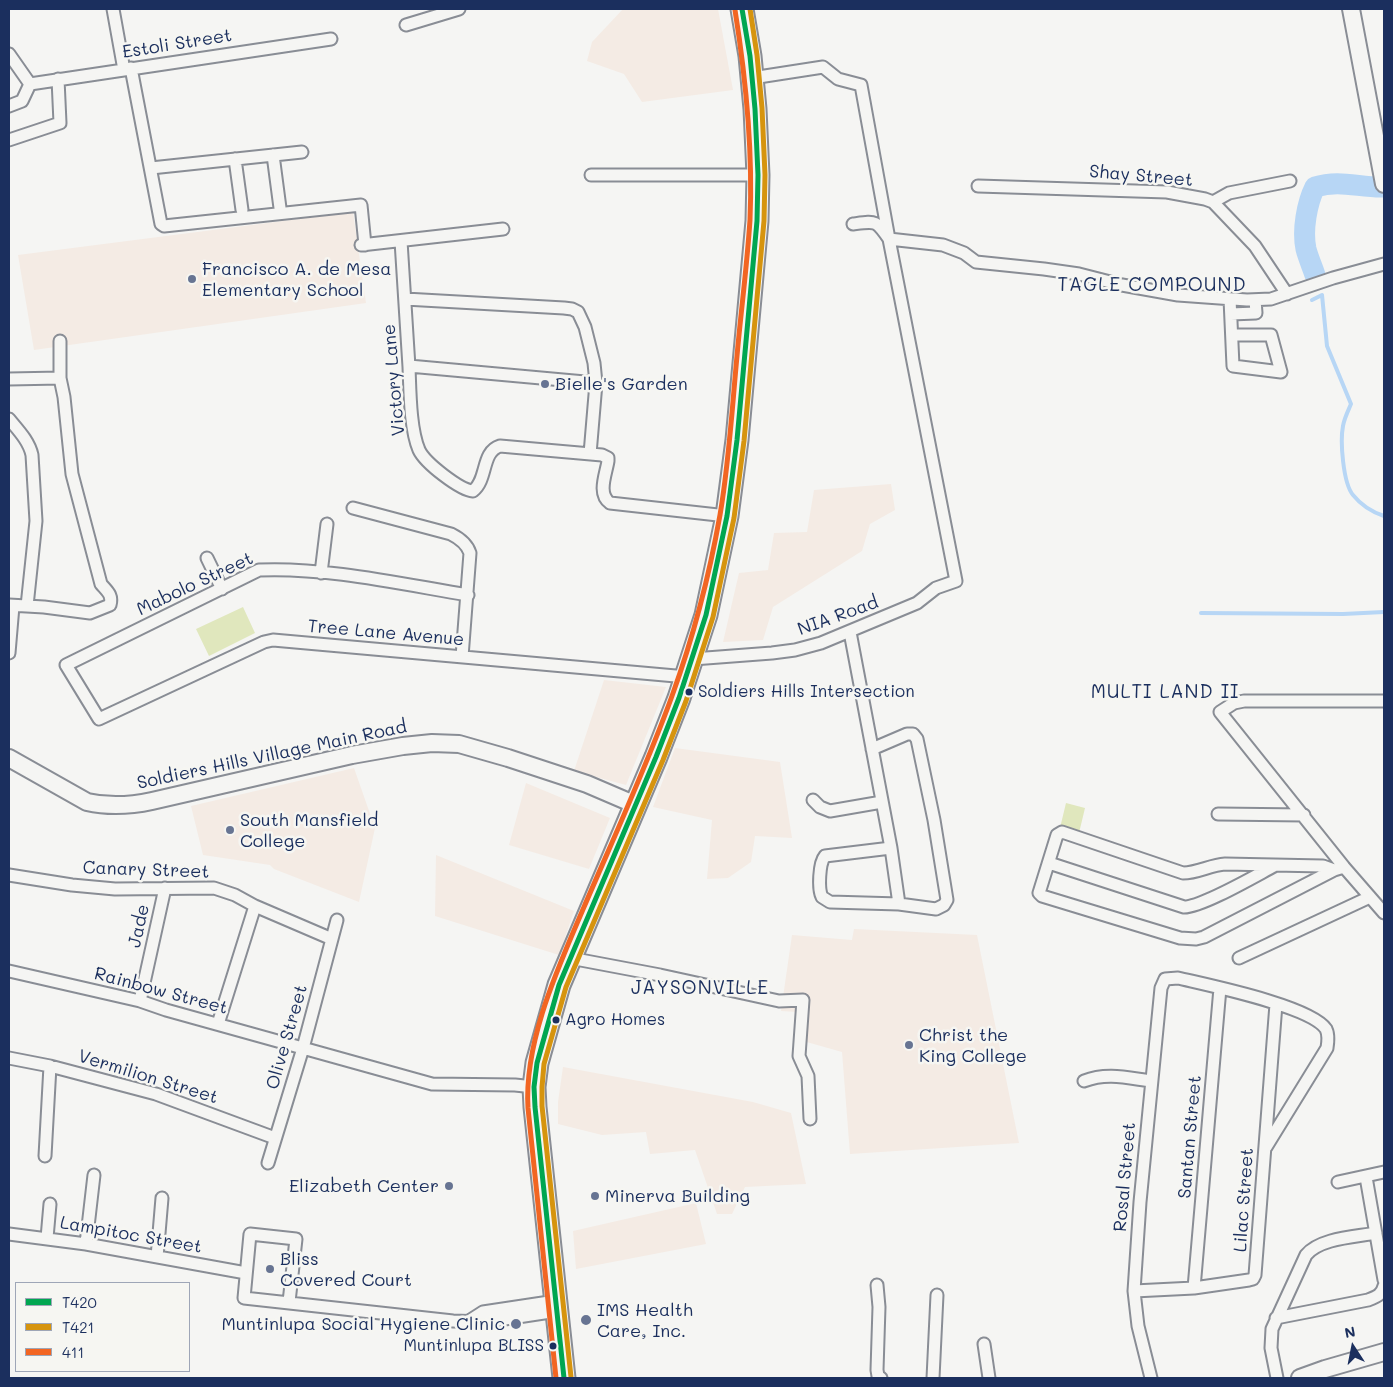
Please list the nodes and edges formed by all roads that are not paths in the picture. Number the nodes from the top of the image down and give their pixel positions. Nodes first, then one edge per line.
1 (113, 9) edge
2 (459, 9) edge
3 (742, 9) edge
4 (1351, 9) edge
5 (406, 25) dead end
6 (330, 39) dead end
7 (9, 54) edge
8 (127, 69) junction
9 (752, 78) junction
10 (58, 79) junction
11 (30, 84) junction
12 (9, 106) edge
13 (9, 140) edge
14 (302, 152) dead end
15 (273, 155) junction
16 (235, 159) junction
17 (151, 168) junction
18 (591, 175) dead end
19 (758, 175) junction
20 (1383, 179) edge
21 (1290, 181) dead end
22 (978, 186) dead end
23 (1213, 202) junction
24 (280, 208) dead end
25 (242, 210) dead end
26 (853, 224) dead end
27 (503, 229) dead end
28 (889, 239) junction
29 (401, 241) junction
30 (1384, 264) edge
31 (1287, 294) junction
32 (1230, 298) junction
33 (405, 299) junction
34 (1255, 300) junction
35 (1231, 314) junction
36 (1232, 335) junction
37 (60, 341) dead end
38 (409, 366) junction
39 (60, 378) junction
40 (9, 379) edge
41 (596, 383) junction
42 (9, 419) edge
43 (590, 454) junction
44 (353, 508) dead end
45 (727, 516) junction
46 (326, 524) dead end
47 (208, 558) dead end
48 (321, 573) junction
49 (222, 589) junction
50 (468, 594) junction
51 (11, 605) edge
52 (27, 606) junction
53 (850, 632) junction
54 (9, 653) edge
55 (462, 657) junction
56 (690, 668) junction
57 (1384, 701) edge
58 (99, 719) joint
59 (872, 749) junction
60 (9, 758) edge
61 (813, 800) dead end
62 (882, 802) junction
63 (636, 805) junction
64 (1218, 814) dead end
65 (1304, 815) junction
66 (891, 848) junction
67 (1049, 863) junction
68 (1275, 866) junction
69 (1339, 868) junction
70 (9, 875) edge
71 (165, 888) junction
72 (1370, 897) junction
73 (899, 904) junction
74 (255, 906) junction
75 (1384, 913) edge
76 (337, 920) dead end
77 (332, 939) junction
78 (570, 958) junction
79 (1239, 958) dead end
80 (9, 971) edge
81 (1220, 988) junction
82 (140, 1001) junction
83 (1276, 1004) junction
84 (218, 1024) junction
85 (303, 1048) junction
86 (9, 1058) edge
87 (50, 1066) junction
88 (1084, 1081) dead end
89 (1151, 1081) junction
90 (534, 1087) junction
91 (810, 1119) dead end
92 (275, 1138) junction
93 (1266, 1147) junction
94 (45, 1156) dead end
95 (268, 1163) dead end
96 (1384, 1172) edge
97 (94, 1176) dead end
98 (1366, 1177) junction
99 (1338, 1182) dead end
100 (162, 1198) dead end
101 (50, 1204) dead end
102 (1376, 1233) junction
103 (9, 1234) edge
104 (48, 1238) junction
105 (86, 1244) junction
106 (157, 1257) junction
107 (246, 1273) junction
108 (1384, 1280) edge
109 (877, 1285) dead end
110 (1384, 1286) edge
111 (1194, 1288) junction
112 (1134, 1292) junction
113 (936, 1295) dead end
114 (289, 1302) junction
115 (556, 1306) junction
116 (1276, 1318) junction
117 (984, 1344) dead end
118 (1384, 1352) edge
119 (564, 1378) edge
120 (881, 1378) edge
121 (933, 1378) edge
122 (989, 1378) edge
123 (1151, 1378) edge
124 (1277, 1378) edge
125 (1300, 1378) edge

1 - 8 street
2 - 5 street
3 - 9 highway
4 - 20 street
6 - 8 street, Estoli Street
7 - 11 street
8 - 10 street, Estoli Street
8 - 17 street
9 - 19 highway
9 - 28 street
10 - 11 street, Estoli Street
10 - 13 street
11 - 12 street
14 - 15 street
15 - 16 street
15 - 24 street
16 - 17 street
16 - 25 street
17 - 29 street
18 - 19 street
19 - 45 highway
21 - 23 street
22 - 23 street, Shay Street
23 - 31 street, Shay Street
26 - 28 street
27 - 29 street
28 - 32 street
28 - 53 street, NIA Road
29 - 33 street, Victory Lane
30 - 31 street
31 - 34 street
32 - 34 street
32 - 35 street
33 - 38 street, Victory Lane
33 - 41 street
34 - 35 street
35 - 36 street
36 - 36 street
37 - 39 street
38 - 41 street
38 - 43 street, Victory Lane
39 - 40 street
39 - 52 street
41 - 43 street
42 - 52 street
43 - 45 street
44 - 50 street
45 - 56 highway
46 - 48 street
47 - 49 street
48 - 49 street, Mabolo Street
48 - 50 street, Mabolo Street
49 - 58 street, Mabolo Street
50 - 55 street
51 - 52 street
51 - 54 street
53 - 56 street, NIA Road
53 - 59 street
55 - 56 street, Tree Lane Avenue
55 - 58 street, Tree Lane Avenue
56 - 63 highway
57 - 65 street
59 - 62 street
59 - 73 street
60 - 63 street, Soldiers Hills Village Main Road
61 - 62 street
62 - 66 street
63 - 78 highway
64 - 65 street
65 - 69 street
66 - 73 street
66 - 73 street
67 - 68 street
67 - 68 street
67 - 69 street
68 - 69 street
69 - 72 street
70 - 71 street, Canary Street
71 - 74 street, Canary Street
71 - 82 street, Jade
72 - 75 street
72 - 79 street
74 - 77 street, Canary Street
74 - 84 street
76 - 77 street, Olive Street
77 - 85 street, Olive Street
78 - 90 highway
78 - 91 street
80 - 82 street, Rainbow Street
81 - 83 street
81 - 89 street, Rosal Street
81 - 111 street, Santan Street
82 - 84 street, Rainbow Street
83 - 93 street, Lilac Street
83 - 93 street
84 - 85 street, Rainbow Street
85 - 90 street
85 - 92 street, Olive Street
86 - 87 street, Vermilion Street
87 - 92 street, Vermilion Street
87 - 94 street
88 - 89 street
89 - 112 street, Rosal Street
90 - 115 highway
92 - 95 street, Olive Street
93 - 111 street, Lilac Street
96 - 98 street
97 - 105 street
98 - 99 street
98 - 102 street
100 - 106 street
101 - 104 street
102 - 108 street
102 - 116 street
103 - 104 street, Lampitoc Street
104 - 105 street, Lampitoc Street
105 - 106 street, Lampitoc Street
106 - 107 street, Lampitoc Street
107 - 114 street
107 - 114 street
109 - 120 street
110 - 116 street
111 - 112 street, Lilac Street
112 - 123 street, Rosal Street
113 - 121 street
114 - 115 street
115 - 119 highway
116 - 124 street
117 - 122 street
118 - 125 street

